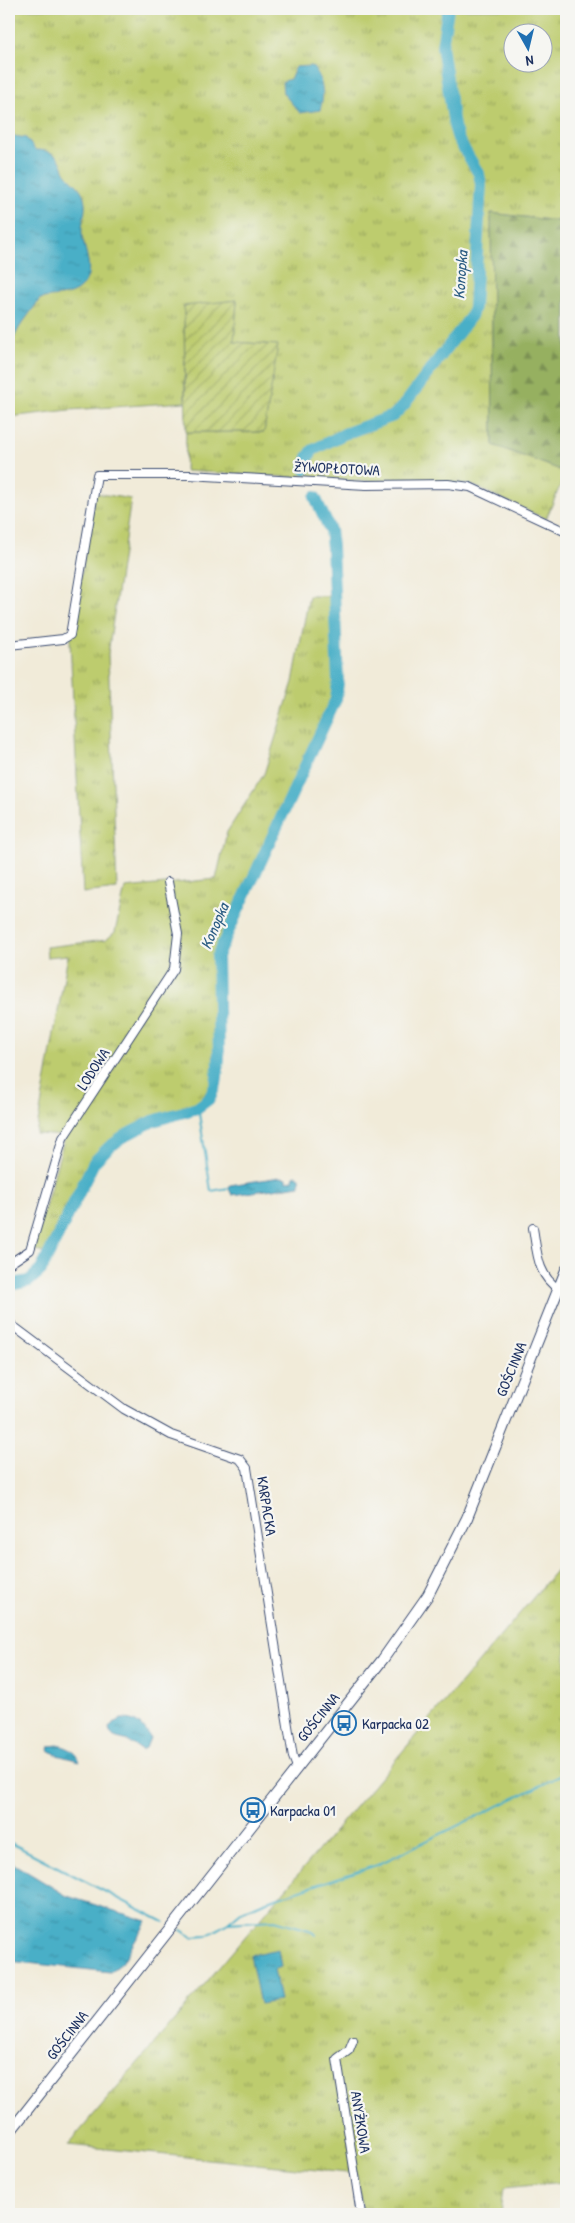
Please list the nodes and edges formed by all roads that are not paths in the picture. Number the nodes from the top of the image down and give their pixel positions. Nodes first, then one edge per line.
1 (566, 532) edge
2 (9, 645) edge
3 (168, 882) dead end
4 (533, 1228) dead end
5 (9, 1264) edge
6 (566, 1270) edge
7 (559, 1289) junction
8 (9, 1322) edge
9 (297, 1767) junction
10 (353, 2040) dead end
11 (9, 2133) edge
12 (361, 2214) edge

1 - 2 street, ŻYWOPŁOTOWA
3 - 5 street, LODOWA
4 - 7 street
6 - 7 main road, GOŚCINNA
7 - 9 main road, GOŚCINNA
8 - 9 street, KARPACKA
9 - 11 main road, GOŚCINNA
10 - 12 street, ANYŻKOWA

